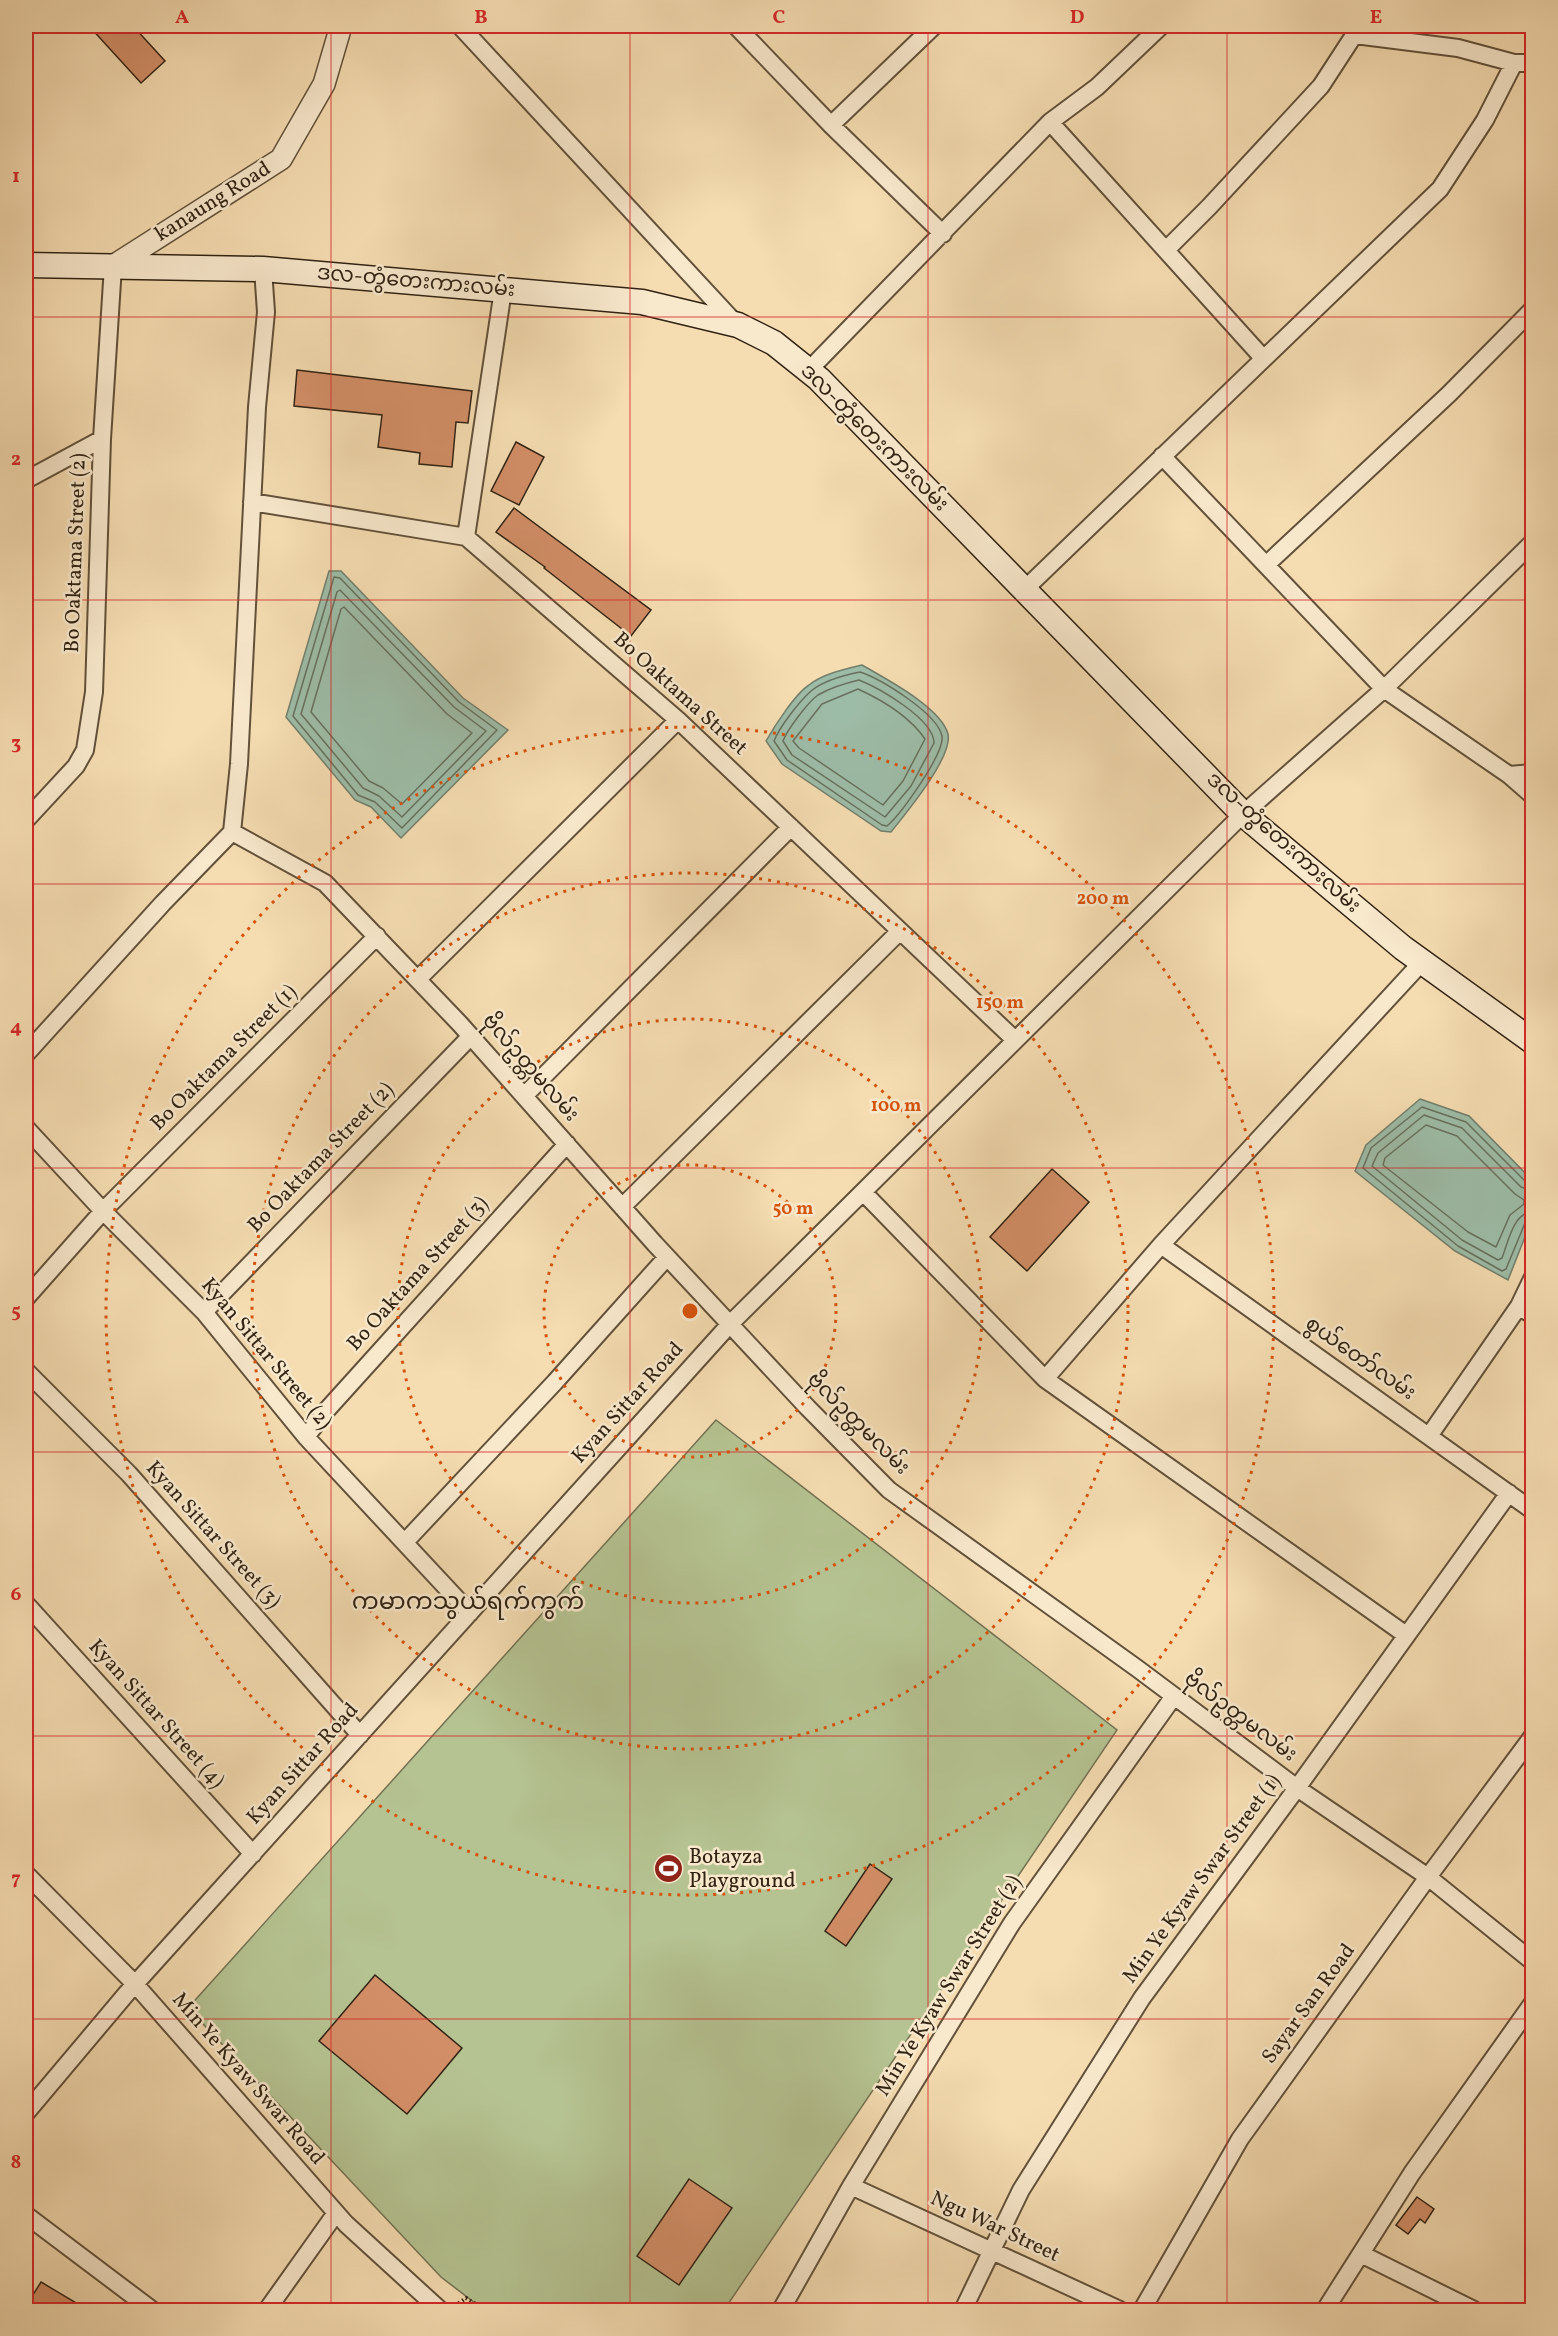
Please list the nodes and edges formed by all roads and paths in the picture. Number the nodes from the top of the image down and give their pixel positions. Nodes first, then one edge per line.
1 (341, 26) edge
2 (460, 26) edge
3 (736, 26) edge
4 (934, 26) edge
5 (1161, 26) edge
6 (1357, 30) edge
7 (1514, 63) junction
8 (1533, 63) edge
9 (1050, 122) junction
10 (831, 125) junction
11 (943, 234) junction
12 (1166, 250) junction
13 (26, 265) edge
14 (113, 266) junction
15 (262, 269) junction
16 (503, 290) junction
17 (1533, 310) edge
18 (738, 325) junction
19 (1263, 358) junction
20 (808, 371) junction
21 (102, 439) junction
22 (1162, 456) junction
23 (26, 480) edge
24 (252, 502) junction
25 (466, 537) junction
26 (1533, 543) edge
27 (1266, 565) junction
28 (1024, 590) junction
29 (1384, 689) junction
30 (678, 720) junction
31 (1533, 773) edge
32 (1509, 776) junction
33 (1533, 795) edge
34 (1243, 813) junction
35 (26, 820) edge
36 (791, 828) junction
37 (232, 832) junction
38 (900, 931) junction
39 (376, 936) junction
40 (1422, 962) junction
41 (418, 979) junction
42 (471, 1036) junction
43 (1015, 1040) junction
44 (1533, 1041) edge
45 (26, 1053) edge
46 (524, 1096) junction
47 (26, 1128) edge
48 (567, 1144) junction
49 (863, 1192) junction
50 (622, 1207) junction
51 (104, 1211) junction
52 (1161, 1245) junction
53 (667, 1257) junction
54 (1533, 1279) edge
55 (26, 1298) edge
56 (1526, 1310) edge
57 (204, 1312) junction
58 (730, 1324) junction
59 (26, 1371) edge
60 (1045, 1379) junction
61 (1429, 1436) junction
62 (306, 1437) junction
63 (1509, 1493) junction
64 (1533, 1510) edge
65 (405, 1542) junction
66 (26, 1604) edge
67 (470, 1613) junction
68 (1406, 1635) junction
69 (1174, 1696) junction
70 (360, 1735) junction
71 (1533, 1737) edge
72 (1297, 1788) junction
73 (253, 1854) junction
74 (26, 1874) edge
75 (1428, 1877) junction
76 (1533, 1961) edge
77 (135, 1984) junction
78 (1533, 2004) edge
79 (26, 2113) edge
80 (851, 2186) junction
81 (336, 2212) junction
82 (26, 2215) edge
83 (992, 2250) junction
84 (1361, 2254) junction
85 (144, 2308) edge
86 (267, 2310) edge
87 (440, 2310) edge
88 (448, 2310) edge
89 (485, 2310) edge
90 (781, 2310) edge
91 (963, 2310) edge
92 (1120, 2310) edge
93 (1142, 2310) edge
94 (1325, 2310) edge
95 (1474, 2310) edge

1 - 14 street, kanaung Road
2 - 18 street
3 - 10 street
4 - 10 street
5 - 9 street
6 - 7 street
6 - 12 street
7 - 8 street
7 - 19 street
9 - 11 street
9 - 12 street
10 - 11 street
11 - 20 street
12 - 19 street
13 - 14 main road, ဒလ-တွံတေးကားလမ်း
14 - 15 main road, ဒလ-တွံတေးကားလမ်း
14 - 21 street, Bo Oaktama Street (2)
15 - 16 main road, ဒလ-တွံတေးကားလမ်း
15 - 24 street
16 - 18 main road, ဒလ-တွံတေးကားလမ်း
16 - 25 street
17 - 27 street
18 - 20 main road, ဒလ-တွံတေးကားလမ်း
19 - 22 street
20 - 28 main road, ဒလ-တွံတေးကားလမ်း
21 - 23 street
21 - 35 street, Bo Oaktama Street (2)
22 - 27 street
22 - 28 street
24 - 25 street
24 - 37 street
25 - 30 street, Bo Oaktama Street
26 - 29 street, Kyan Sittar Road
27 - 29 street
28 - 34 main road, ဒလ-တွံတေးကားလမ်း
29 - 32 street
29 - 34 street, Kyan Sittar Road
30 - 36 street, Bo Oaktama Street
30 - 41 street
31 - 32 street
32 - 33 street
34 - 40 main road, ဒလ-တွံတေးကားလမ်း
34 - 43 street, Kyan Sittar Road
36 - 38 street, Bo Oaktama Street
36 - 46 street
37 - 39 street, ဗိုလ်ဥတ္တမလမ်း
37 - 45 street
38 - 43 street, Bo Oaktama Street
38 - 50 street
39 - 41 street, ဗိုလ်ဥတ္တမလမ်း
39 - 51 street, Bo Oaktama Street (1)
40 - 44 main road, ဒလ-တွံတေးကားလမ်း
40 - 52 street
41 - 42 street, ဗိုလ်ဥတ္တမလမ်း
42 - 46 street, ဗိုလ်ဥတ္တမလမ်း
42 - 57 street, Bo Oaktama Street (2)
43 - 49 street, Kyan Sittar Road
46 - 48 street, ဗိုလ်ဥတ္တမလမ်း
47 - 51 street, Kyan Sittar Street (2)
48 - 50 street, ဗိုလ်ဥတ္တမလမ်း
48 - 62 street, Bo Oaktama Street (3)
49 - 58 street, Kyan Sittar Road
49 - 60 street
50 - 53 street, ဗိုလ်ဥတ္တမလမ်း
51 - 55 street, Bo Oaktama Street (1)
51 - 57 street, Kyan Sittar Street (2)
52 - 60 street
52 - 61 street, စွယ်တော်လမ်း
53 - 58 street, ဗိုလ်ဥတ္တမလမ်း
53 - 65 street
54 - 56 street
56 - 61 street
57 - 62 street, Kyan Sittar Street (2)
58 - 67 street, Kyan Sittar Road
58 - 69 street, ဗိုလ်ဥတ္တမလမ်း
59 - 70 street, Kyan Sittar Street (3)
60 - 68 street
61 - 63 street, စွယ်တော်လမ်း
62 - 65 street, Kyan Sittar Street (2)
63 - 64 street, စွယ်တော်လမ်း
63 - 68 street, Min Ye Kyaw Swar Street (1)
65 - 67 street, Kyan Sittar Street (2)
66 - 73 street, Kyan Sittar Street (4)
67 - 70 street, Kyan Sittar Road
68 - 72 street, Min Ye Kyaw Swar Street (1)
69 - 72 street, ဗိုလ်ဥတ္တမလမ်း
69 - 80 street, Min Ye Kyaw Swar Street (2)
70 - 73 street, Kyan Sittar Road
71 - 75 street, Sayar San Road
72 - 75 street, ဗိုလ်ဥတ္တမလမ်း
72 - 83 street, Min Ye Kyaw Swar Street (1)
73 - 77 street, Kyan Sittar Road
74 - 77 street, Min Ye Kyaw Swar Road
75 - 76 street, ဗိုလ်ဥတ္တမလမ်း
75 - 93 street, Sayar San Road
77 - 79 street, Kyan Sittar Road
77 - 81 street, Min Ye Kyaw Swar Road
78 - 84 street
80 - 83 street, Ngu War Street
80 - 90 street, Min Ye Kyaw Swar Street (2)
81 - 86 street
81 - 87 street, Min Ye Kyaw Swar Road
82 - 85 street
83 - 91 street, Min Ye Kyaw Swar Street (1)
83 - 92 street, Ngu War Street
84 - 94 street
84 - 95 street
88 - 89 path

